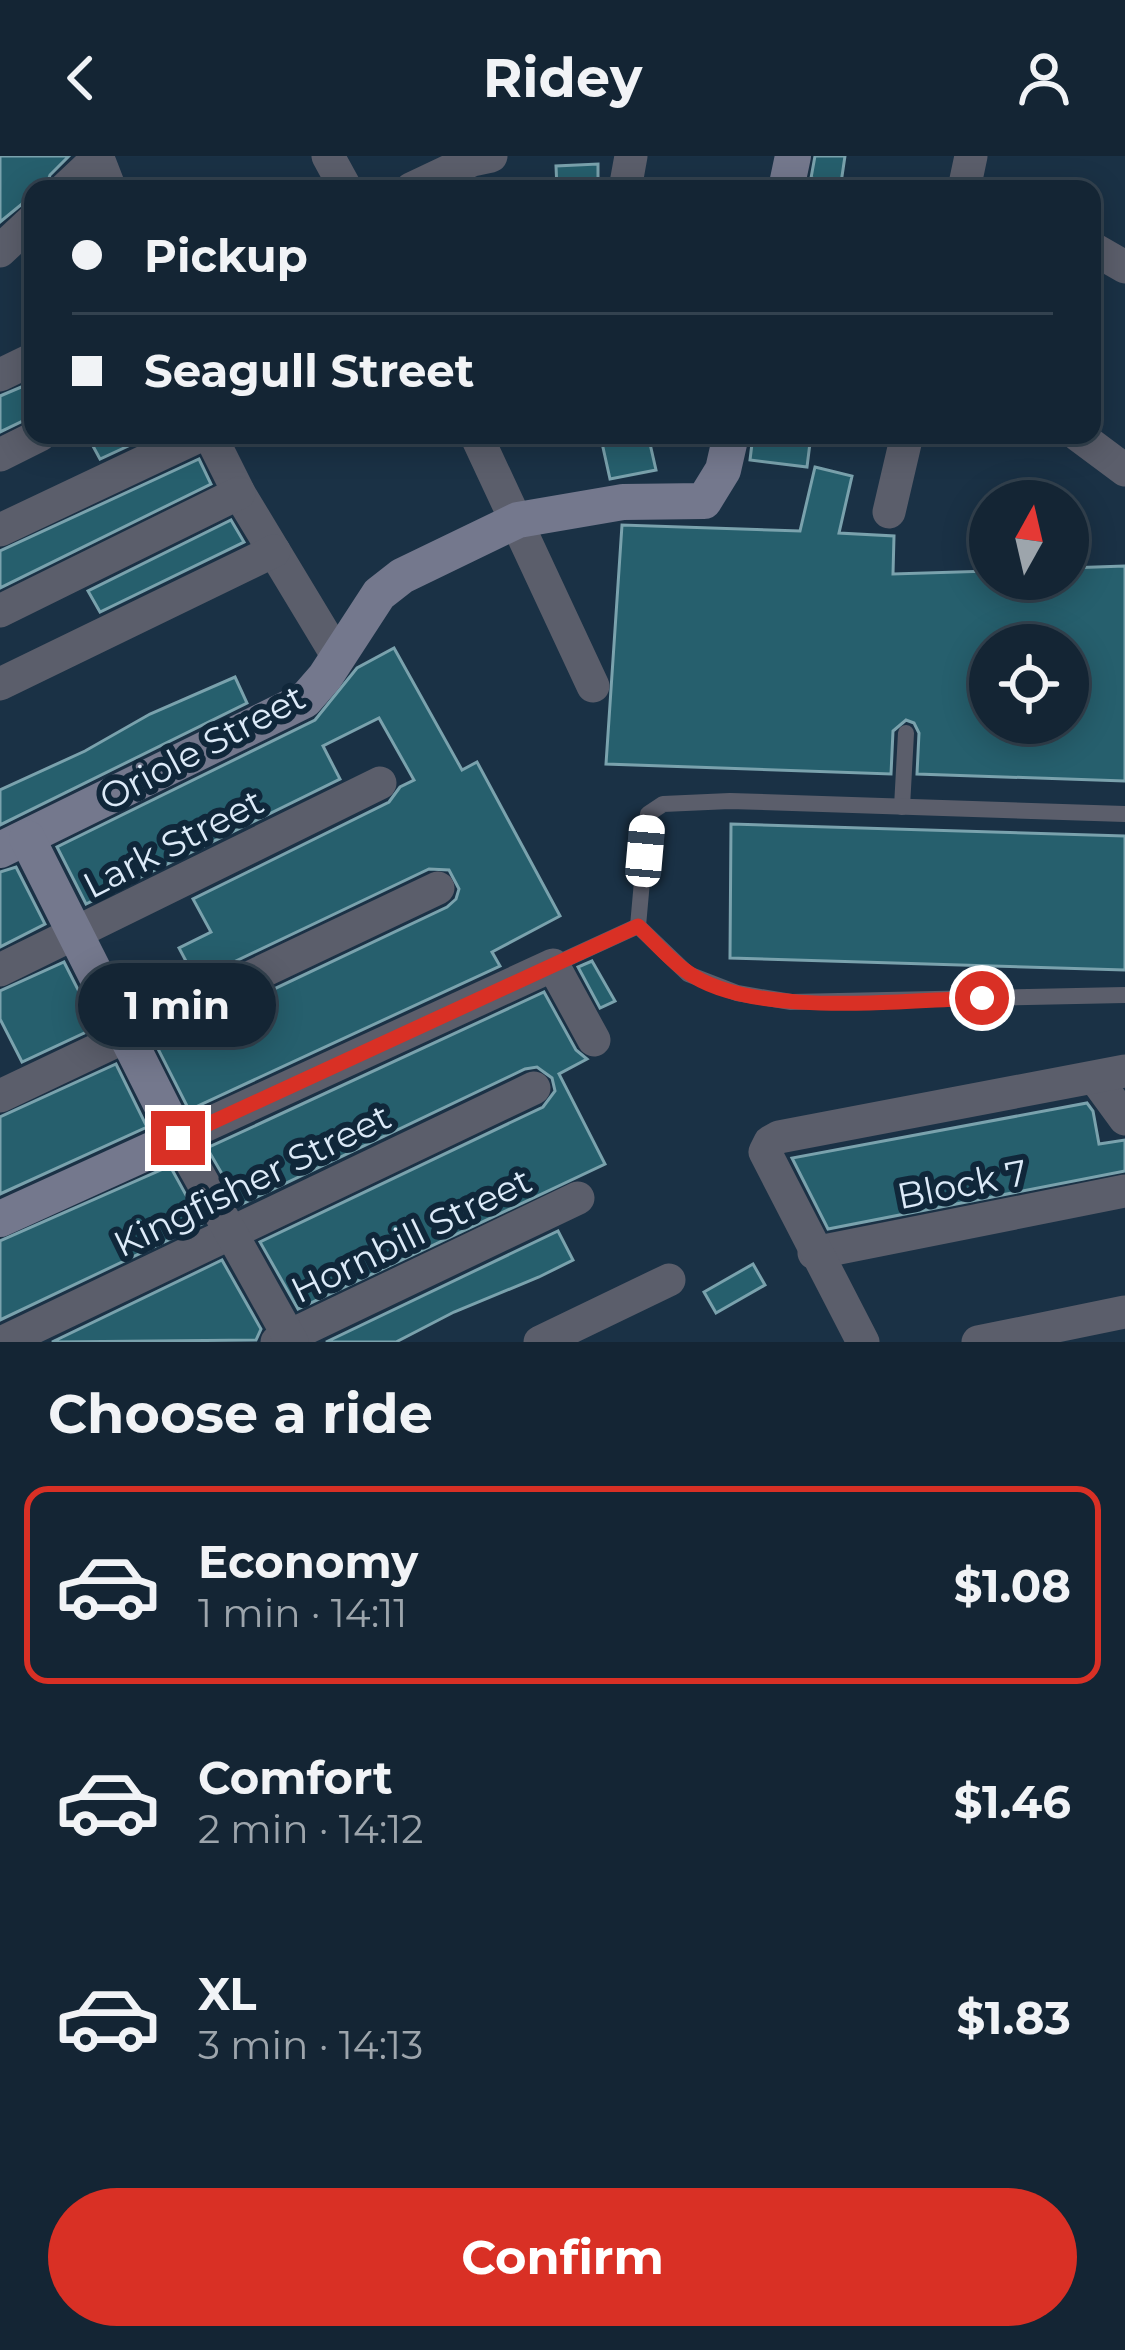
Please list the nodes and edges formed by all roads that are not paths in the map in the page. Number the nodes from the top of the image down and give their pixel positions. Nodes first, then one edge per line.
1 (491, 156) edge
2 (429, 180) edge
3 (24, 228) edge
4 (0, 251) edge
5 (186, 444) edge
6 (210, 444) edge
7 (480, 444) edge
8 (729, 444) edge
9 (905, 444) edge
10 (1090, 444) edge
11 (1125, 470) edge
12 (238, 493) junction
13 (889, 512) dead end
14 (518, 520) junction
15 (0, 530) edge
16 (274, 551) junction
17 (0, 611) edge
18 (338, 657) junction
19 (0, 684) edge
20 (593, 686) dead end
21 (906, 733) dead end
22 (380, 783) dead end
23 (902, 807) junction
24 (1125, 814) edge
25 (14, 844) edge
26 (438, 888) dead end
27 (638, 926) junction
28 (76, 936) junction
29 (553, 965) junction
30 (0, 970) edge
31 (1125, 995) edge
32 (126, 1038) junction
33 (594, 1040) dead end
34 (1110, 1074) edge
35 (534, 1088) dead end
36 (0, 1096) edge
37 (1125, 1119) edge
38 (178, 1138) junction
39 (1125, 1191) edge
40 (578, 1198) dead end
41 (0, 1219) edge
42 (230, 1234) junction
43 (814, 1253) junction
44 (669, 1280) dead end
45 (1125, 1312) edge
46 (286, 1340) edge
47 (3, 1342) edge
48 (540, 1342) edge
49 (862, 1342) edge
50 (978, 1342) edge

1 - 2 street
3 - 4 street
5 - 15 street
6 - 12 street
7 - 14 street
8 - 14 street, Oriole Street
9 - 13 street
10 - 11 street
12 - 16 street
12 - 17 street
14 - 18 street, Oriole Street
14 - 20 street
16 - 18 street
16 - 19 street
18 - 25 street, Oriole Street
21 - 23 lane
22 - 28 street, Lark Street
23 - 24 lane
23 - 27 lane
25 - 28 street
26 - 32 street
27 - 29 lane
27 - 31 lane
28 - 30 street, Lark Street
28 - 32 street
29 - 33 street
29 - 38 street
32 - 36 street
32 - 38 street
34 - 37 street
34 - 43 street
35 - 42 street, Kingfisher Street
38 - 41 street
38 - 42 street
39 - 43 street, Block 7
40 - 46 street, Hornbill Street
42 - 46 street
42 - 47 street, Kingfisher Street
43 - 49 street
44 - 48 street
45 - 50 street

